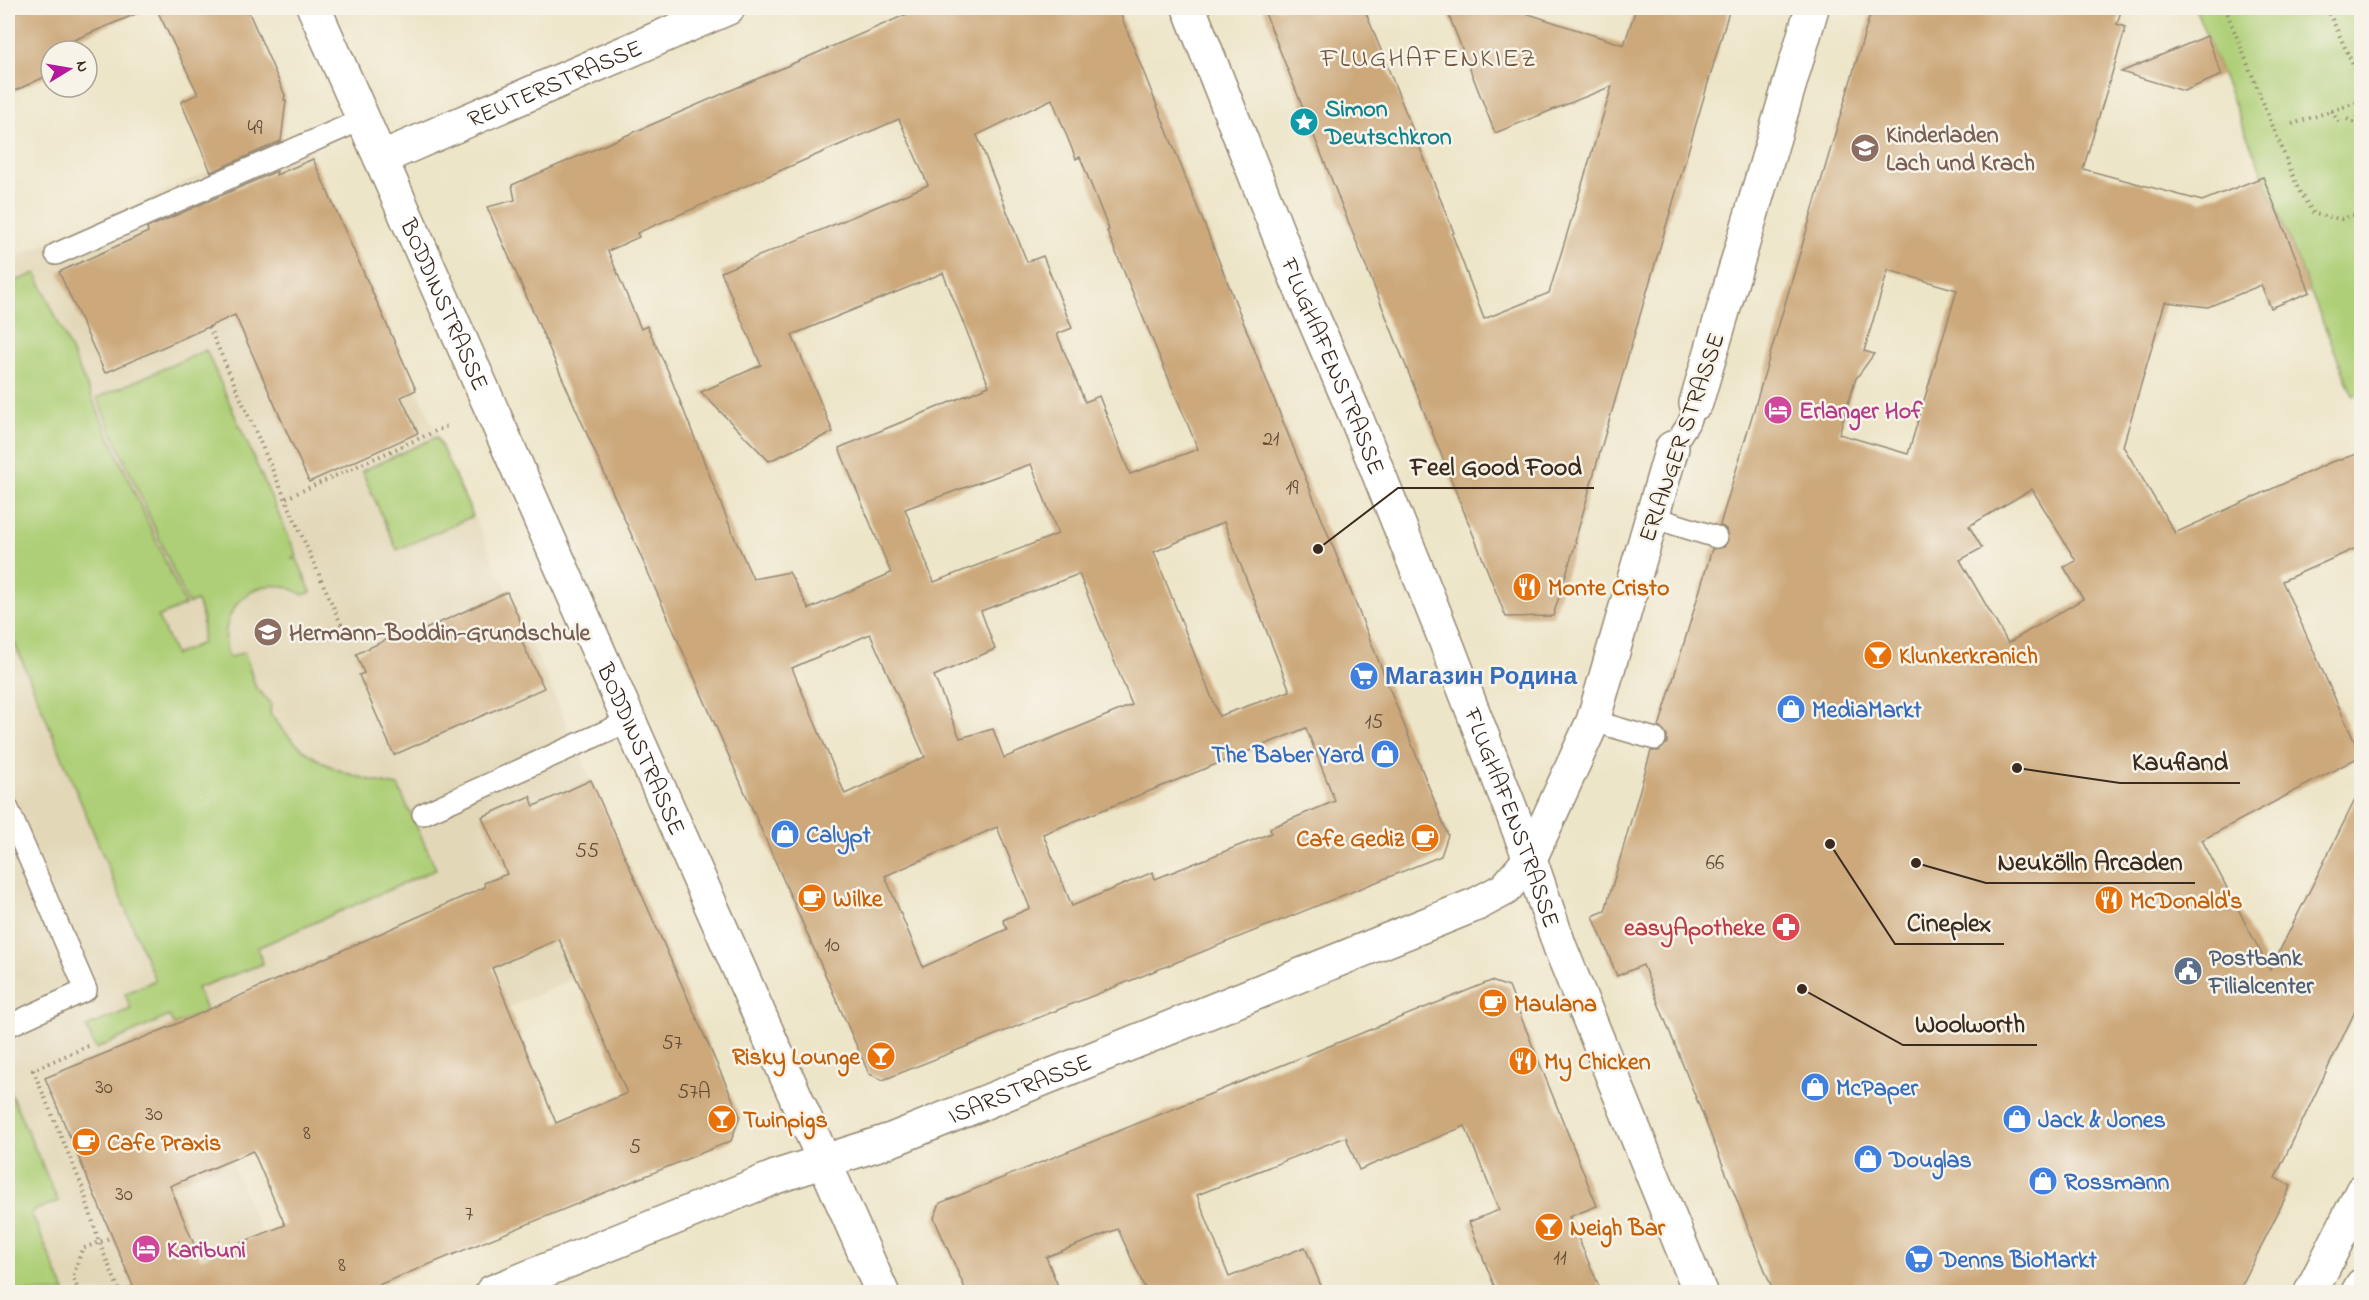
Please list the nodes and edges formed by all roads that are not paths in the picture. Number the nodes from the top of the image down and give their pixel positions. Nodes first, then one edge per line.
1 (314, 8) edge
2 (728, 8) edge
3 (1189, 8) edge
4 (1812, 8) edge
5 (363, 119) junction
6 (381, 158) junction
7 (56, 254) dead end
8 (1696, 403) joint
9 (1672, 448) joint
10 (1652, 517) junction
11 (1716, 537) dead end
12 (629, 721) junction
13 (1593, 721) junction
14 (1655, 739) dead end
15 (8, 809) edge
16 (423, 814) dead end
17 (1530, 859) junction
18 (8, 1026) edge
19 (824, 1161) junction
20 (2361, 1191) edge
21 (2361, 1285) edge
22 (492, 1293) edge
23 (882, 1293) edge
24 (1700, 1293) edge
25 (2311, 1293) edge
26 (2358, 1293) edge

1 - 5 street, BODDINSTRASSE
2 - 6 street, REUTERSTRASSE
3 - 17 street, FLUGHAFENSTRASSE
4 - 8 street, ERLANGER STRASSE
5 - 6 street, BODDINSTRASSE
5 - 7 lane
6 - 12 street, BODDINSTRASSE
8 - 9 lane, ERLANGER STRASSE
9 - 10 street, ERLANGER STRASSE
10 - 11 lane
10 - 13 street, ERLANGER STRASSE
12 - 16 lane
12 - 19 street, BODDINSTRASSE
13 - 14 lane
13 - 17 street, ERLANGER STRASSE
15 - 18 lane
17 - 19 street, ISARSTRASSE
17 - 24 street, FLUGHAFENSTRASSE
19 - 22 street, ISARSTRASSE
19 - 23 street, BODDINSTRASSE
20 - 25 street
21 - 26 street

